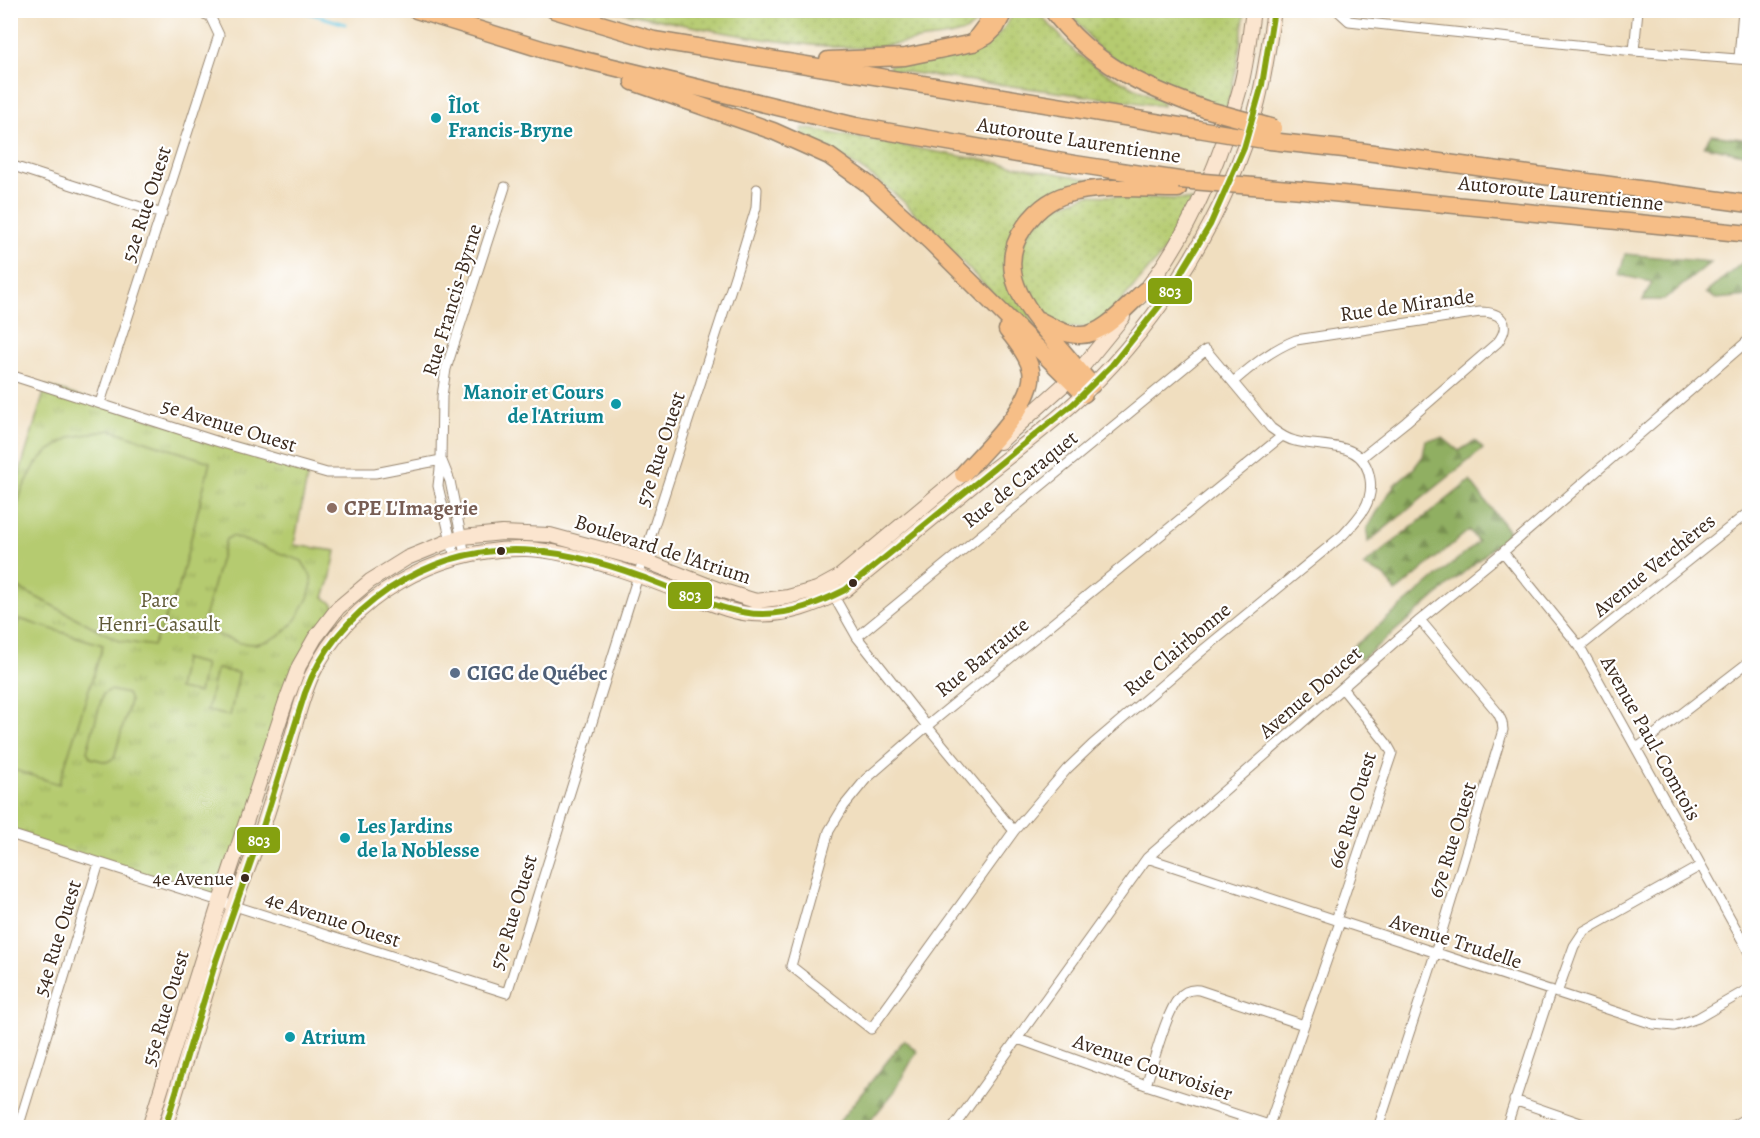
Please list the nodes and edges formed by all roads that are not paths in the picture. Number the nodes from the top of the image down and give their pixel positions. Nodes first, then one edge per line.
1 (194, 10) edge
2 (416, 10) edge
3 (554, 10) edge
4 (991, 10) edge
5 (1005, 10) edge
6 (1052, 10) edge
7 (1253, 10) edge
8 (1274, 10) edge
9 (1336, 10) edge
10 (1638, 10) edge
11 (1743, 10) edge
12 (973, 43) junction
13 (1634, 51) junction
14 (550, 52) junction
15 (1739, 58) junction
16 (1749, 60) edge
17 (795, 62) junction
18 (1272, 134) junction
19 (10, 165) edge
20 (1179, 185) junction
21 (505, 187) dead end
22 (757, 189) dead end
23 (1749, 204) edge
24 (162, 214) junction
25 (1749, 234) edge
26 (1145, 290) junction
27 (978, 291) junction
28 (1032, 316) junction
29 (1749, 339) edge
30 (10, 375) edge
31 (1075, 376) junction
32 (1233, 382) junction
33 (1088, 390) junction
34 (100, 404) junction
35 (1282, 436) junction
36 (1361, 458) junction
37 (441, 460) junction
38 (963, 474) junction
39 (1749, 511) edge
40 (456, 539) junction
41 (1503, 552) junction
42 (460, 556) junction
43 (642, 560) junction
44 (639, 576) junction
45 (831, 589) junction
46 (1419, 620) junction
47 (857, 637) junction
48 (1580, 647) junction
49 (1749, 661) edge
50 (1342, 688) junction
51 (927, 726) junction
52 (1637, 748) junction
53 (1014, 831) junction
54 (10, 834) edge
55 (1147, 858) junction
56 (99, 863) junction
57 (1700, 866) junction
58 (220, 902) junction
59 (234, 906) junction
60 (1338, 921) junction
61 (1435, 954) junction
62 (1749, 954) edge
63 (1749, 988) edge
64 (1554, 992) junction
65 (507, 993) joint
66 (1304, 1025) junction
67 (872, 1029) joint
68 (1018, 1039) junction
69 (1146, 1085) junction
70 (1514, 1100) junction
71 (1749, 1116) edge
72 (1272, 1127) edge
73 (18, 1128) edge
74 (149, 1128) edge
75 (165, 1128) edge
76 (953, 1128) edge
77 (1377, 1128) edge
78 (1506, 1128) edge
79 (1595, 1128) edge
80 (1729, 1128) edge

1 - 24 street, 52e Rue Ouest
2 - 14 highway, Autoroute Laurentienne
3 - 17 highway, Autoroute Laurentienne
4 - 12 highway
5 - 12 highway
6 - 18 highway, bridge
7 - 26 street, Boulevard de l'Atrium
8 - 33 street, Boulevard de l'Atrium
9 - 13 street
10 - 13 street
11 - 15 street
12 - 17 highway
13 - 15 street
14 - 20 highway, Autoroute Laurentienne
14 - 27 highway
15 - 16 street
17 - 18 highway, Autoroute Laurentienne, bridge
18 - 23 highway, Autoroute Laurentienne
19 - 24 street
20 - 25 highway, Autoroute Laurentienne, bridge
20 - 28 highway
21 - 37 street, Rue Francis-Byrne
22 - 43 street, 57e Rue Ouest
24 - 34 street, 52e Rue Ouest
26 - 28 highway
26 - 31 street, Boulevard de l'Atrium
27 - 31 highway
27 - 38 highway
28 - 31 highway
29 - 41 street, Avenue Doucet
30 - 34 street, 5e Avenue Ouest
31 - 33 highway
31 - 38 street, Boulevard de l'Atrium
32 - 35 street
32 - 36 street, Rue de Mirande
32 - 47 street, Rue de Caraquet
33 - 45 street, Boulevard de l'Atrium
34 - 37 street, 5e Avenue Ouest
35 - 36 street
35 - 51 street, Rue Barraute
36 - 53 street, Rue Clairbonne
37 - 40 street, Rue Francis-Byrne
37 - 40 street, Rue Francis-Byrne
38 - 45 street, Boulevard de l'Atrium
39 - 48 street, Avenue Verchères
40 - 42 street, Rue Francis-Byrne
40 - 42 street, Rue Francis-Byrne
40 - 43 street, Boulevard de l'Atrium
40 - 58 street, Boulevard de l'Atrium
41 - 46 street, Avenue Doucet
41 - 48 street, Avenue Paul-Comtois
42 - 44 street, Boulevard de l'Atrium
42 - 59 street, Boulevard de l'Atrium
43 - 44 street, 57e Rue Ouest
43 - 45 street, Boulevard de l'Atrium
44 - 45 street, Boulevard de l'Atrium
44 - 65 street, 57e Rue Ouest
45 - 47 street
46 - 50 street, Avenue Doucet
46 - 61 street, 67e Rue Ouest
47 - 51 street
48 - 52 street, Avenue Paul-Comtois
49 - 52 street
50 - 55 street, Avenue Doucet
50 - 60 street, 66e Rue Ouest
51 - 53 street
51 - 67 street, Rue Barraute
52 - 57 street, Avenue Paul-Comtois
53 - 67 street, Rue Clairbonne
54 - 56 street, 4e Avenue Ouest
55 - 60 street, Avenue Trudelle
55 - 68 street, Avenue Doucet
56 - 58 street, 4e Avenue Ouest
56 - 73 street, 54e Rue Ouest
57 - 62 street, Avenue Paul-Comtois
57 - 64 street
58 - 59 street, 4e Avenue Ouest
58 - 74 street, 55e Rue Ouest
59 - 65 street, 4e Avenue Ouest
59 - 75 street, 55e Rue Ouest
60 - 61 street, Avenue Trudelle
60 - 66 street, 66e Rue Ouest
61 - 64 street, Avenue Trudelle
61 - 77 street, 67e Rue Ouest
63 - 64 street, Avenue Trudelle
64 - 70 street
66 - 69 street
66 - 72 street, 66e Rue Ouest
68 - 69 street, Avenue Courvoisier
68 - 76 street, Avenue Doucet
69 - 72 street, Avenue Courvoisier
70 - 78 street
70 - 79 street
71 - 80 street

